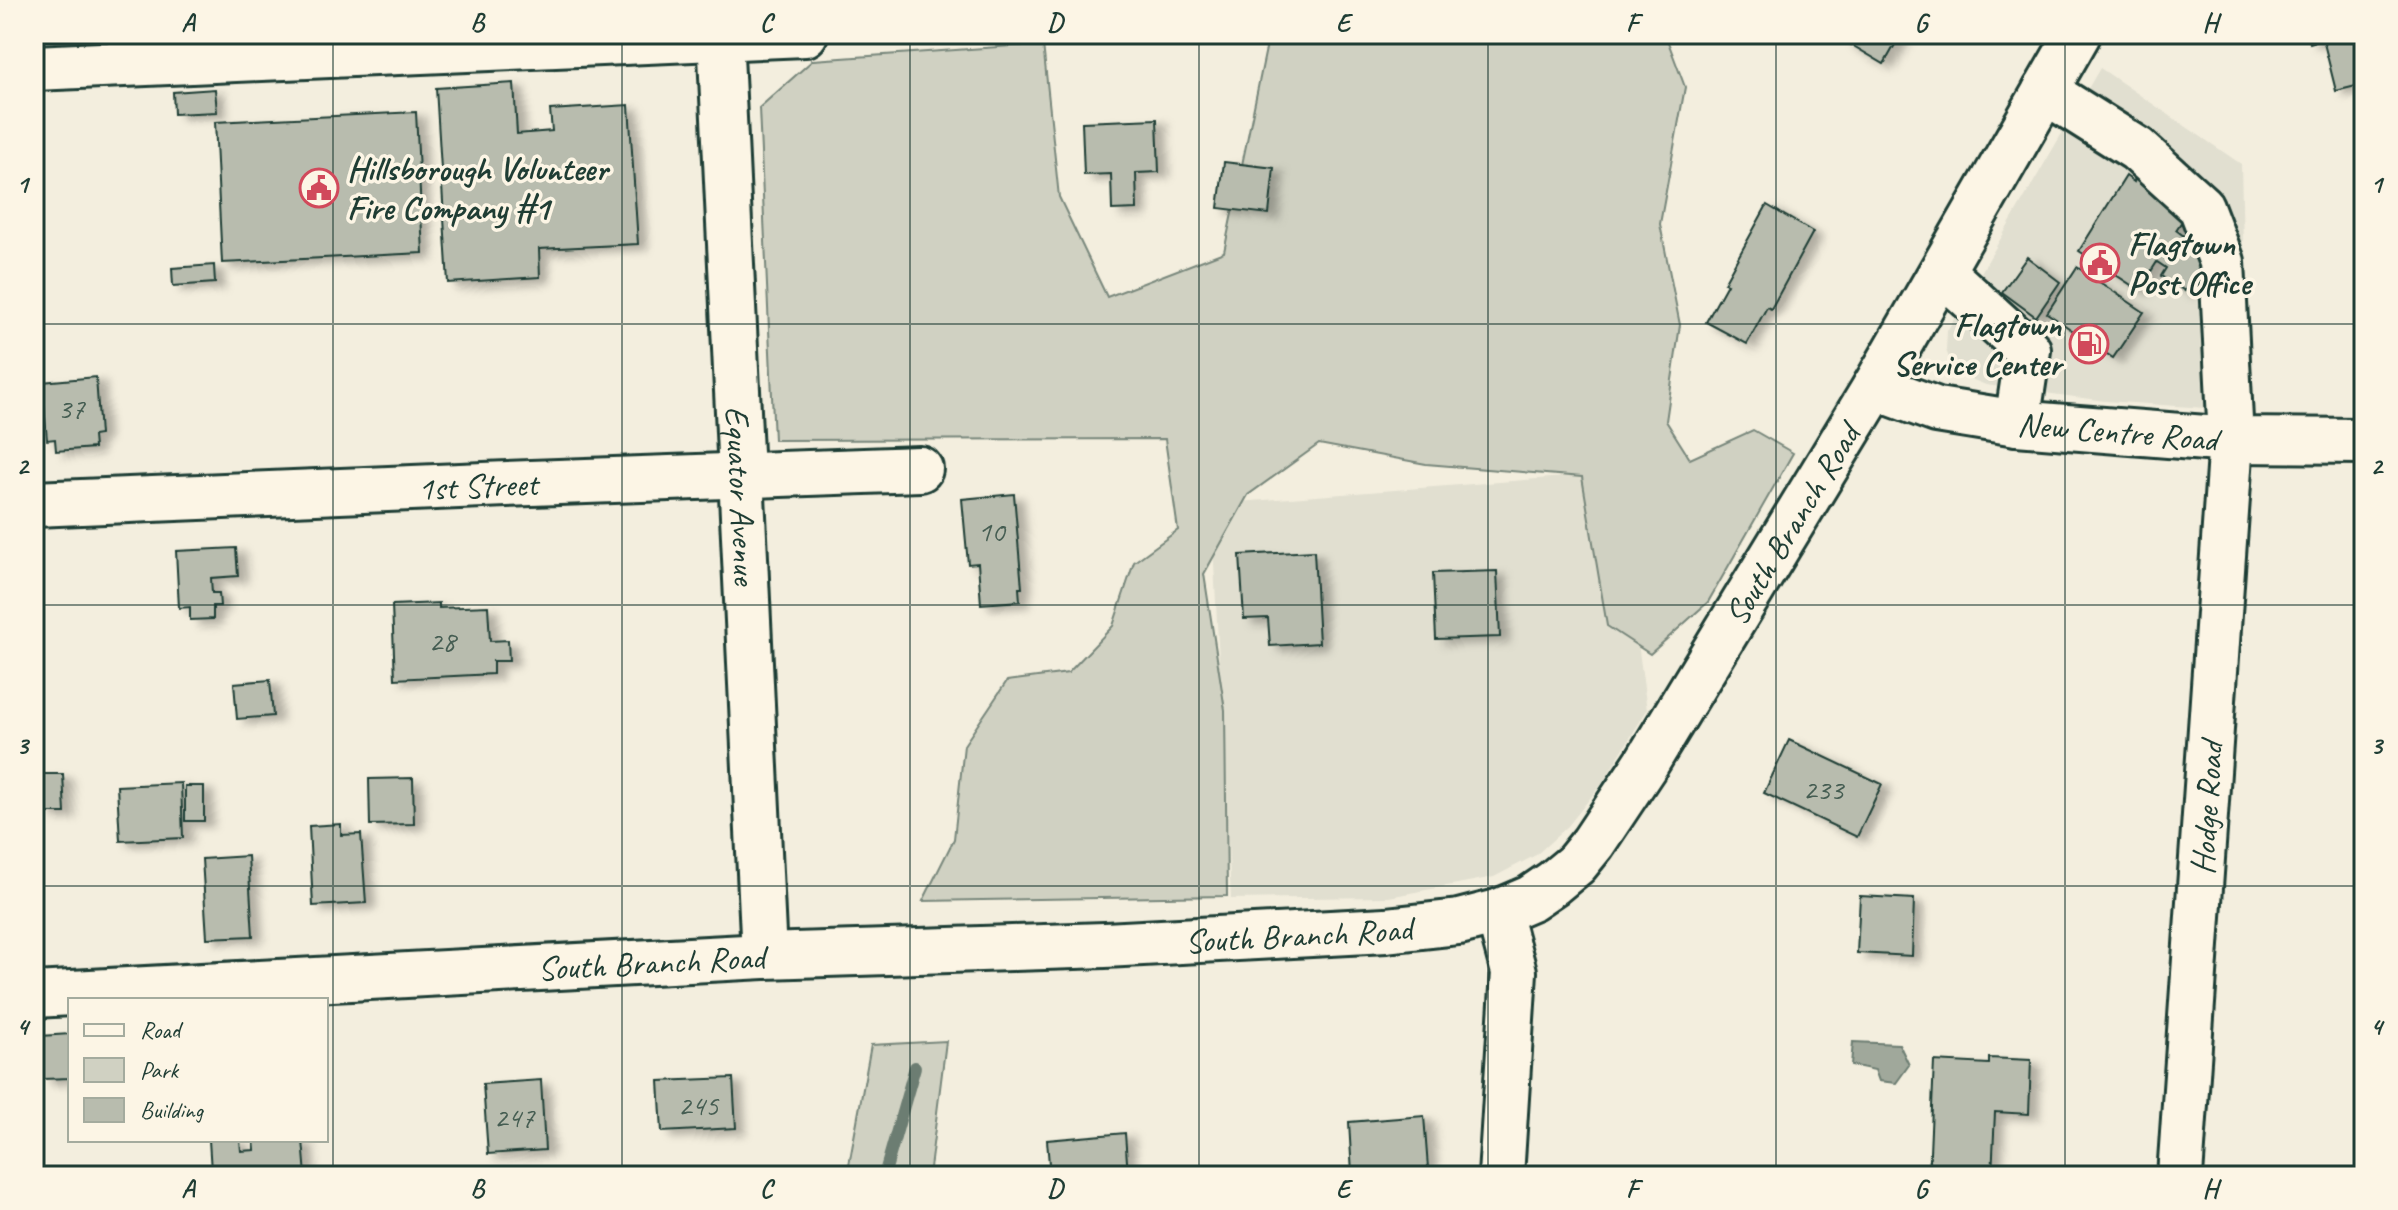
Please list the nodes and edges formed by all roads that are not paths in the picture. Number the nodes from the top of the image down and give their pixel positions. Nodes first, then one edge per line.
1 (805, 34) edge
2 (2078, 34) edge
3 (720, 36) edge
4 (34, 68) edge
5 (2045, 91) junction
6 (1942, 272) junction
7 (1875, 387) junction
8 (2017, 423) junction
9 (2231, 440) junction
10 (2364, 441) edge
11 (920, 469) dead end
12 (740, 475) junction
13 (34, 504) edge
14 (1498, 912) junction
15 (764, 956) junction
16 (34, 995) edge
17 (1501, 1176) edge
18 (2180, 1176) edge

1 - 3 street
2 - 5 street, South Branch Road
3 - 4 street
3 - 12 street, Equator Avenue
5 - 6 street, South Branch Road
5 - 9 street, Hodge Road
6 - 7 street, South Branch Road
6 - 8 street
7 - 8 street, New Centre Road
7 - 14 street, South Branch Road
8 - 9 street, New Centre Road
9 - 10 street, New Centre Road
9 - 18 street, Hodge Road
11 - 12 street, 1st Street
12 - 13 street, 1st Street
12 - 15 street, Equator Avenue
14 - 15 street, South Branch Road
14 - 17 street
15 - 16 street, South Branch Road

